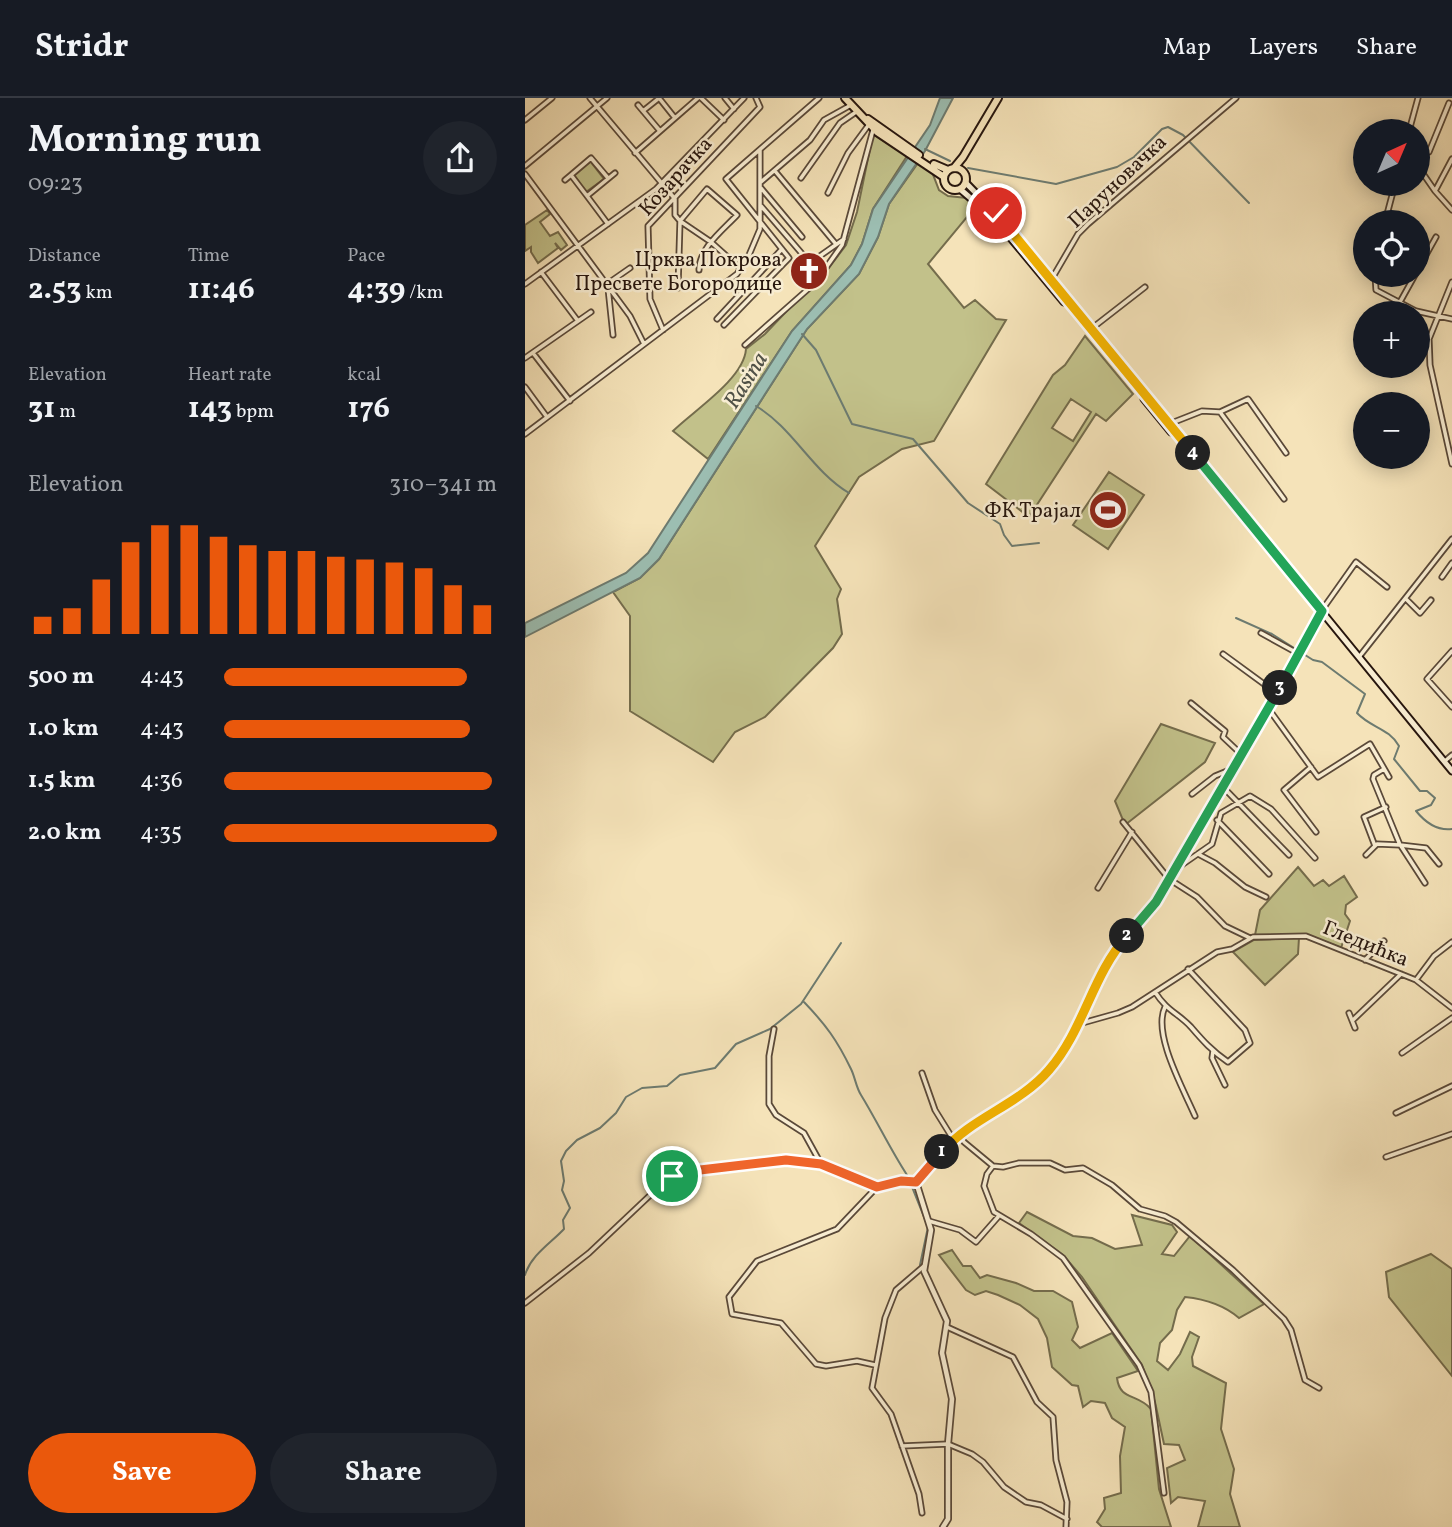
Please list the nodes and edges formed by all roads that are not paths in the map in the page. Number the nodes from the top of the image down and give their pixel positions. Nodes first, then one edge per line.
1 (552, 98) edge
2 (590, 98) edge
3 (607, 98) edge
4 (659, 98) edge
5 (700, 98) edge
6 (725, 98) edge
7 (745, 98) edge
8 (756, 98) edge
9 (819, 98) edge
10 (998, 98) edge
11 (1236, 98) edge
12 (1418, 98) edge
13 (545, 100) edge
14 (849, 100) edge
15 (1449, 103) dead end
16 (638, 105) dead end
17 (597, 106) junction
18 (734, 109) junction
19 (525, 111) edge
20 (643, 111) junction
21 (856, 112) junction
22 (527, 118) edge
23 (675, 118) junction
24 (1413, 119) edge
25 (724, 120) junction
26 (872, 126) junction
27 (660, 131) junction
28 (760, 150) junction
29 (1430, 150) edge
30 (587, 153) dead end
31 (635, 153) junction
32 (963, 157) junction
33 (591, 158) junction
34 (1452, 159) edge
35 (525, 166) edge
36 (775, 171) junction
37 (963, 171) junction
38 (949, 172) junction
39 (615, 173) dead end
40 (525, 174) edge
41 (571, 175) junction
42 (608, 178) junction
43 (801, 178) dead end
44 (565, 180) dead end
45 (761, 182) junction
46 (966, 183) junction
47 (661, 184) junction
48 (1430, 185) edge
49 (761, 188) junction
50 (960, 189) junction
51 (1434, 191) junction
52 (828, 193) dead end
53 (587, 196) junction
54 (674, 199) junction
55 (760, 204) junction
56 (1452, 210) edge
57 (680, 221) junction
58 (760, 221) junction
59 (608, 224) junction
60 (802, 237) dead end
61 (1436, 237) dead end
62 (844, 239) junction
63 (711, 242) junction
64 (835, 243) junction
65 (577, 246) junction
66 (1430, 248) edge
67 (782, 249) junction
68 (631, 268) dead end
69 (741, 269) junction
70 (699, 270) dead end
71 (541, 272) junction
72 (1050, 282) junction
73 (1452, 282) edge
74 (525, 284) edge
75 (607, 285) junction
76 (1145, 287) dead end
77 (1376, 287) edge
78 (678, 288) dead end
79 (1398, 301) edge
80 (591, 312) dead end
81 (1430, 314) edge
82 (1437, 317) junction
83 (717, 319) dead end
84 (1452, 319) edge
85 (578, 321) junction
86 (724, 326) dead end
87 (1091, 329) junction
88 (663, 330) junction
89 (613, 335) dead end
90 (644, 344) junction
91 (745, 345) dead end
92 (533, 353) junction
93 (525, 358) edge
94 (525, 387) edge
95 (571, 402) junction
96 (1220, 412) junction
97 (547, 417) junction
98 (1169, 424) junction
99 (525, 434) edge
100 (1286, 453) dead end
101 (1452, 464) edge
102 (1284, 499) dead end
103 (1452, 539) edge
104 (1266, 544) junction
105 (1452, 563) edge
106 (1443, 577) dead end
107 (1387, 587) dead end
108 (1406, 599) junction
109 (1431, 600) dead end
110 (1322, 611) junction
111 (1261, 633) dead end
112 (1452, 651) edge
113 (1223, 654) dead end
114 (1298, 655) junction
115 (1359, 657) junction
116 (1277, 693) junction
117 (1191, 704) dead end
118 (1452, 706) edge
119 (1268, 708) junction
120 (1241, 754) junction
121 (1452, 755) edge
122 (1445, 761) junction
123 (1311, 767) junction
124 (1232, 769) junction
125 (1384, 769) junction
126 (1452, 771) edge
127 (1389, 777) dead end
128 (1222, 786) junction
129 (1192, 794) dead end
130 (1240, 803) junction
131 (1386, 807) junction
132 (1217, 820) junction
133 (1123, 822) dead end
134 (1132, 832) junction
135 (1316, 832) dead end
136 (1375, 846) junction
137 (1401, 846) junction
138 (1198, 853) junction
139 (1289, 855) dead end
140 (1366, 855) dead end
141 (1315, 858) dead end
142 (1439, 864) dead end
143 (1174, 869) junction
144 (1269, 874) dead end
145 (1169, 879) junction
146 (1425, 883) dead end
147 (1098, 888) dead end
148 (1266, 897) dead end
149 (1236, 933) junction
150 (1250, 938) junction
151 (1384, 941) dead end
152 (1452, 942) edge
153 (1240, 944) junction
154 (1365, 960) junction
155 (1188, 969) junction
156 (1401, 974) junction
157 (1416, 980) junction
158 (1156, 992) junction
159 (1165, 1007) junction
160 (1452, 1007) edge
161 (1085, 1011) junction
162 (1349, 1013) dead end
163 (1452, 1018) edge
164 (1094, 1020) junction
165 (1353, 1020) junction
166 (1079, 1024) junction
167 (1355, 1028) dead end
168 (774, 1029) dead end
169 (1213, 1051) junction
170 (1402, 1053) dead end
171 (922, 1073) dead end
172 (1225, 1085) dead end
173 (1452, 1086) edge
174 (1396, 1113) dead end
175 (1195, 1116) dead end
176 (959, 1133) junction
177 (1452, 1134) edge
178 (953, 1139) junction
179 (1386, 1157) dead end
180 (821, 1164) junction
181 (993, 1166) junction
182 (916, 1182) junction
183 (877, 1187) junction
184 (998, 1217) junction
185 (929, 1221) junction
186 (924, 1266) junction
187 (525, 1303) edge
188 (947, 1326) junction
189 (876, 1365) junction
190 (1319, 1388) dead end
191 (948, 1444) junction
192 (902, 1446) junction
193 (1164, 1493) dead end
194 (922, 1513) dead end
195 (1067, 1519) junction
196 (943, 1527) edge
197 (1066, 1527) edge

1 - 13 street
2 - 17 street
3 - 17 street
4 - 20 street
4 - 23 street
5 - 23 street
5 - 25 street
6 - 18 street
7 - 8 street
7 - 18 street
8 - 54 street, Козарачка
9 - 28 street
10 - 32 main road
11 - 72 street, Паруновачка
12 - 24 street
13 - 22 street
14 - 21 main road
14 - 26 main road
14 - 36 street
15 - 29 street
16 - 20 street
17 - 31 street
17 - 35 street
18 - 25 street
19 - 22 street
20 - 27 street
21 - 26 main road
21 - 43 street
23 - 27 street
25 - 47 street
26 - 38 main road
26 - 52 street
26 - 62 street
27 - 31 street
28 - 45 street
28 - 58 street
30 - 33 street
31 - 47 street
32 - 37 main road
32 - 38 main road
33 - 41 street
33 - 42 street
34 - 51 street
36 - 45 street
36 - 64 street
37 - 38 main road
37 - 46 main road
38 - 50 main road
39 - 42 street
40 - 65 street
41 - 44 street
41 - 53 street
42 - 53 street
45 - 49 street
46 - 50 main road
46 - 72 main road
47 - 54 street
47 - 59 street
48 - 51 street
49 - 55 street
49 - 60 street
50 - 72 main road
51 - 56 street
53 - 59 street
54 - 57 street
54 - 88 street, Козарачка
55 - 58 street
55 - 64 street
57 - 63 street
57 - 63 street
57 - 78 street
58 - 67 street
58 - 69 street
59 - 65 street
61 - 66 street
62 - 64 street
62 - 91 street
63 - 69 street
63 - 70 street
65 - 71 street
65 - 75 street
67 - 83 street
67 - 86 street
68 - 75 street
69 - 88 street
71 - 74 street
71 - 85 street
72 - 87 main road
72 - 104 main road
73 - 82 street
75 - 89 street
75 - 90 street
76 - 87 street
77 - 79 street
80 - 85 street
81 - 82 street
82 - 84 street
82 - 101 street
85 - 92 street
87 - 98 main road
88 - 90 street
90 - 95 street
92 - 93 street
92 - 95 street
94 - 97 street
95 - 97 street
96 - 98 street
96 - 100 street
96 - 102 street
97 - 99 street
98 - 104 main road
103 - 108 street
104 - 110 main road
105 - 106 street
107 - 110 street
108 - 109 street
108 - 115 street
110 - 114 street
110 - 115 main road
111 - 114 street
112 - 118 street
113 - 116 street
114 - 116 street
115 - 122 main road
116 - 119 street
117 - 120 street
119 - 120 street
119 - 123 street
120 - 124 street
121 - 122 street
122 - 126 main road
123 - 125 street
123 - 135 street
124 - 128 street
124 - 129 street
125 - 127 street
125 - 131 street
128 - 130 street
128 - 143 street
130 - 132 street
130 - 139 street
130 - 141 street
131 - 136 street
131 - 137 street
132 - 138 street
132 - 144 street
133 - 134 street
134 - 145 street
134 - 147 street
136 - 137 street
136 - 140 street
137 - 142 street
137 - 146 street
138 - 143 street
138 - 148 street
143 - 145 street
145 - 149 street
145 - 161 street
149 - 150 street
149 - 153 street
150 - 153 street
150 - 154 street, Гледићка
151 - 154 street
152 - 157 street
153 - 155 street
154 - 156 street, Гледићка
155 - 158 street
155 - 169 street
156 - 157 street, Гледићка
156 - 165 street
157 - 160 street, Гледићка
158 - 159 street
158 - 164 street
159 - 169 street
159 - 175 street
161 - 164 street
161 - 166 street
162 - 165 street
163 - 170 street
164 - 166 street
165 - 167 street
166 - 176 street
168 - 180 street
169 - 172 street
171 - 178 street
173 - 174 street
176 - 178 street
176 - 181 street
177 - 179 street
178 - 182 street
180 - 183 street
180 - 187 street
181 - 184 street
181 - 190 street
182 - 183 street
182 - 185 street
183 - 189 street
184 - 185 street
184 - 193 street
185 - 186 street
186 - 188 street
186 - 189 street
188 - 191 street
188 - 195 street
189 - 192 street
191 - 192 street
191 - 195 street
191 - 196 street
192 - 194 street
195 - 197 street

